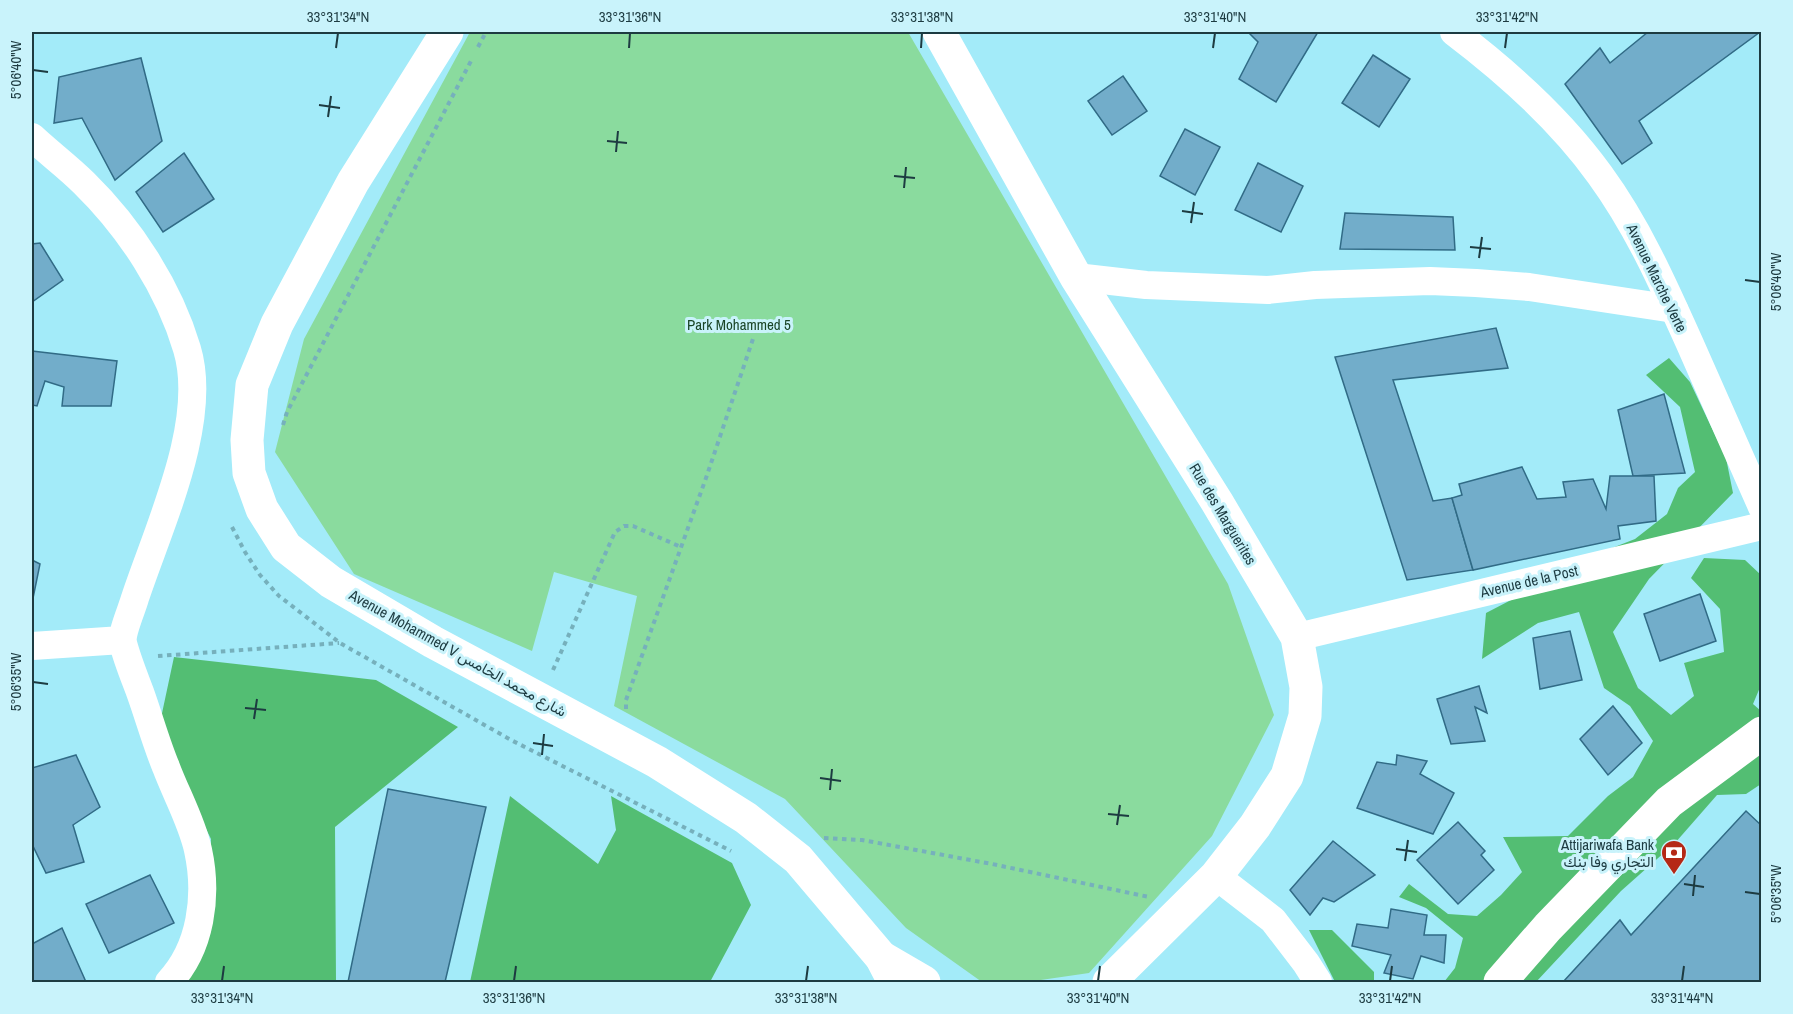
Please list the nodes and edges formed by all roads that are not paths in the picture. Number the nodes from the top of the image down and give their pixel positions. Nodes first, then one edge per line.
1 (447, 32) edge
2 (939, 32) edge
3 (1454, 32) edge
4 (32, 137) edge
5 (1076, 277) junction
6 (1674, 309) junction
7 (1761, 507) edge
8 (1761, 526) edge
9 (1297, 637) junction
10 (32, 646) edge
11 (125, 649) junction
12 (1761, 733) edge
13 (1216, 876) junction
14 (888, 970) edge
15 (169, 982) edge
16 (924, 982) edge
17 (1109, 982) edge
18 (1318, 982) edge
19 (1500, 982) edge

1 - 14 main road, Avenue Mohammed V شارع محمد الخامس
2 - 5 main road, Rue des Marguerites
3 - 6 street, Avenue Marche Verte
4 - 11 street
5 - 6 street
5 - 9 main road, Rue des Marguerites
6 - 7 street, Avenue Marche Verte
8 - 9 street, Avenue de la Post
9 - 13 main road, Rue des Marguerites
10 - 11 street
11 - 15 street
12 - 19 main road
13 - 17 main road, Rue des Marguerites
13 - 18 street
14 - 16 main road, Avenue Mohammed V شارع محمد الخامس

